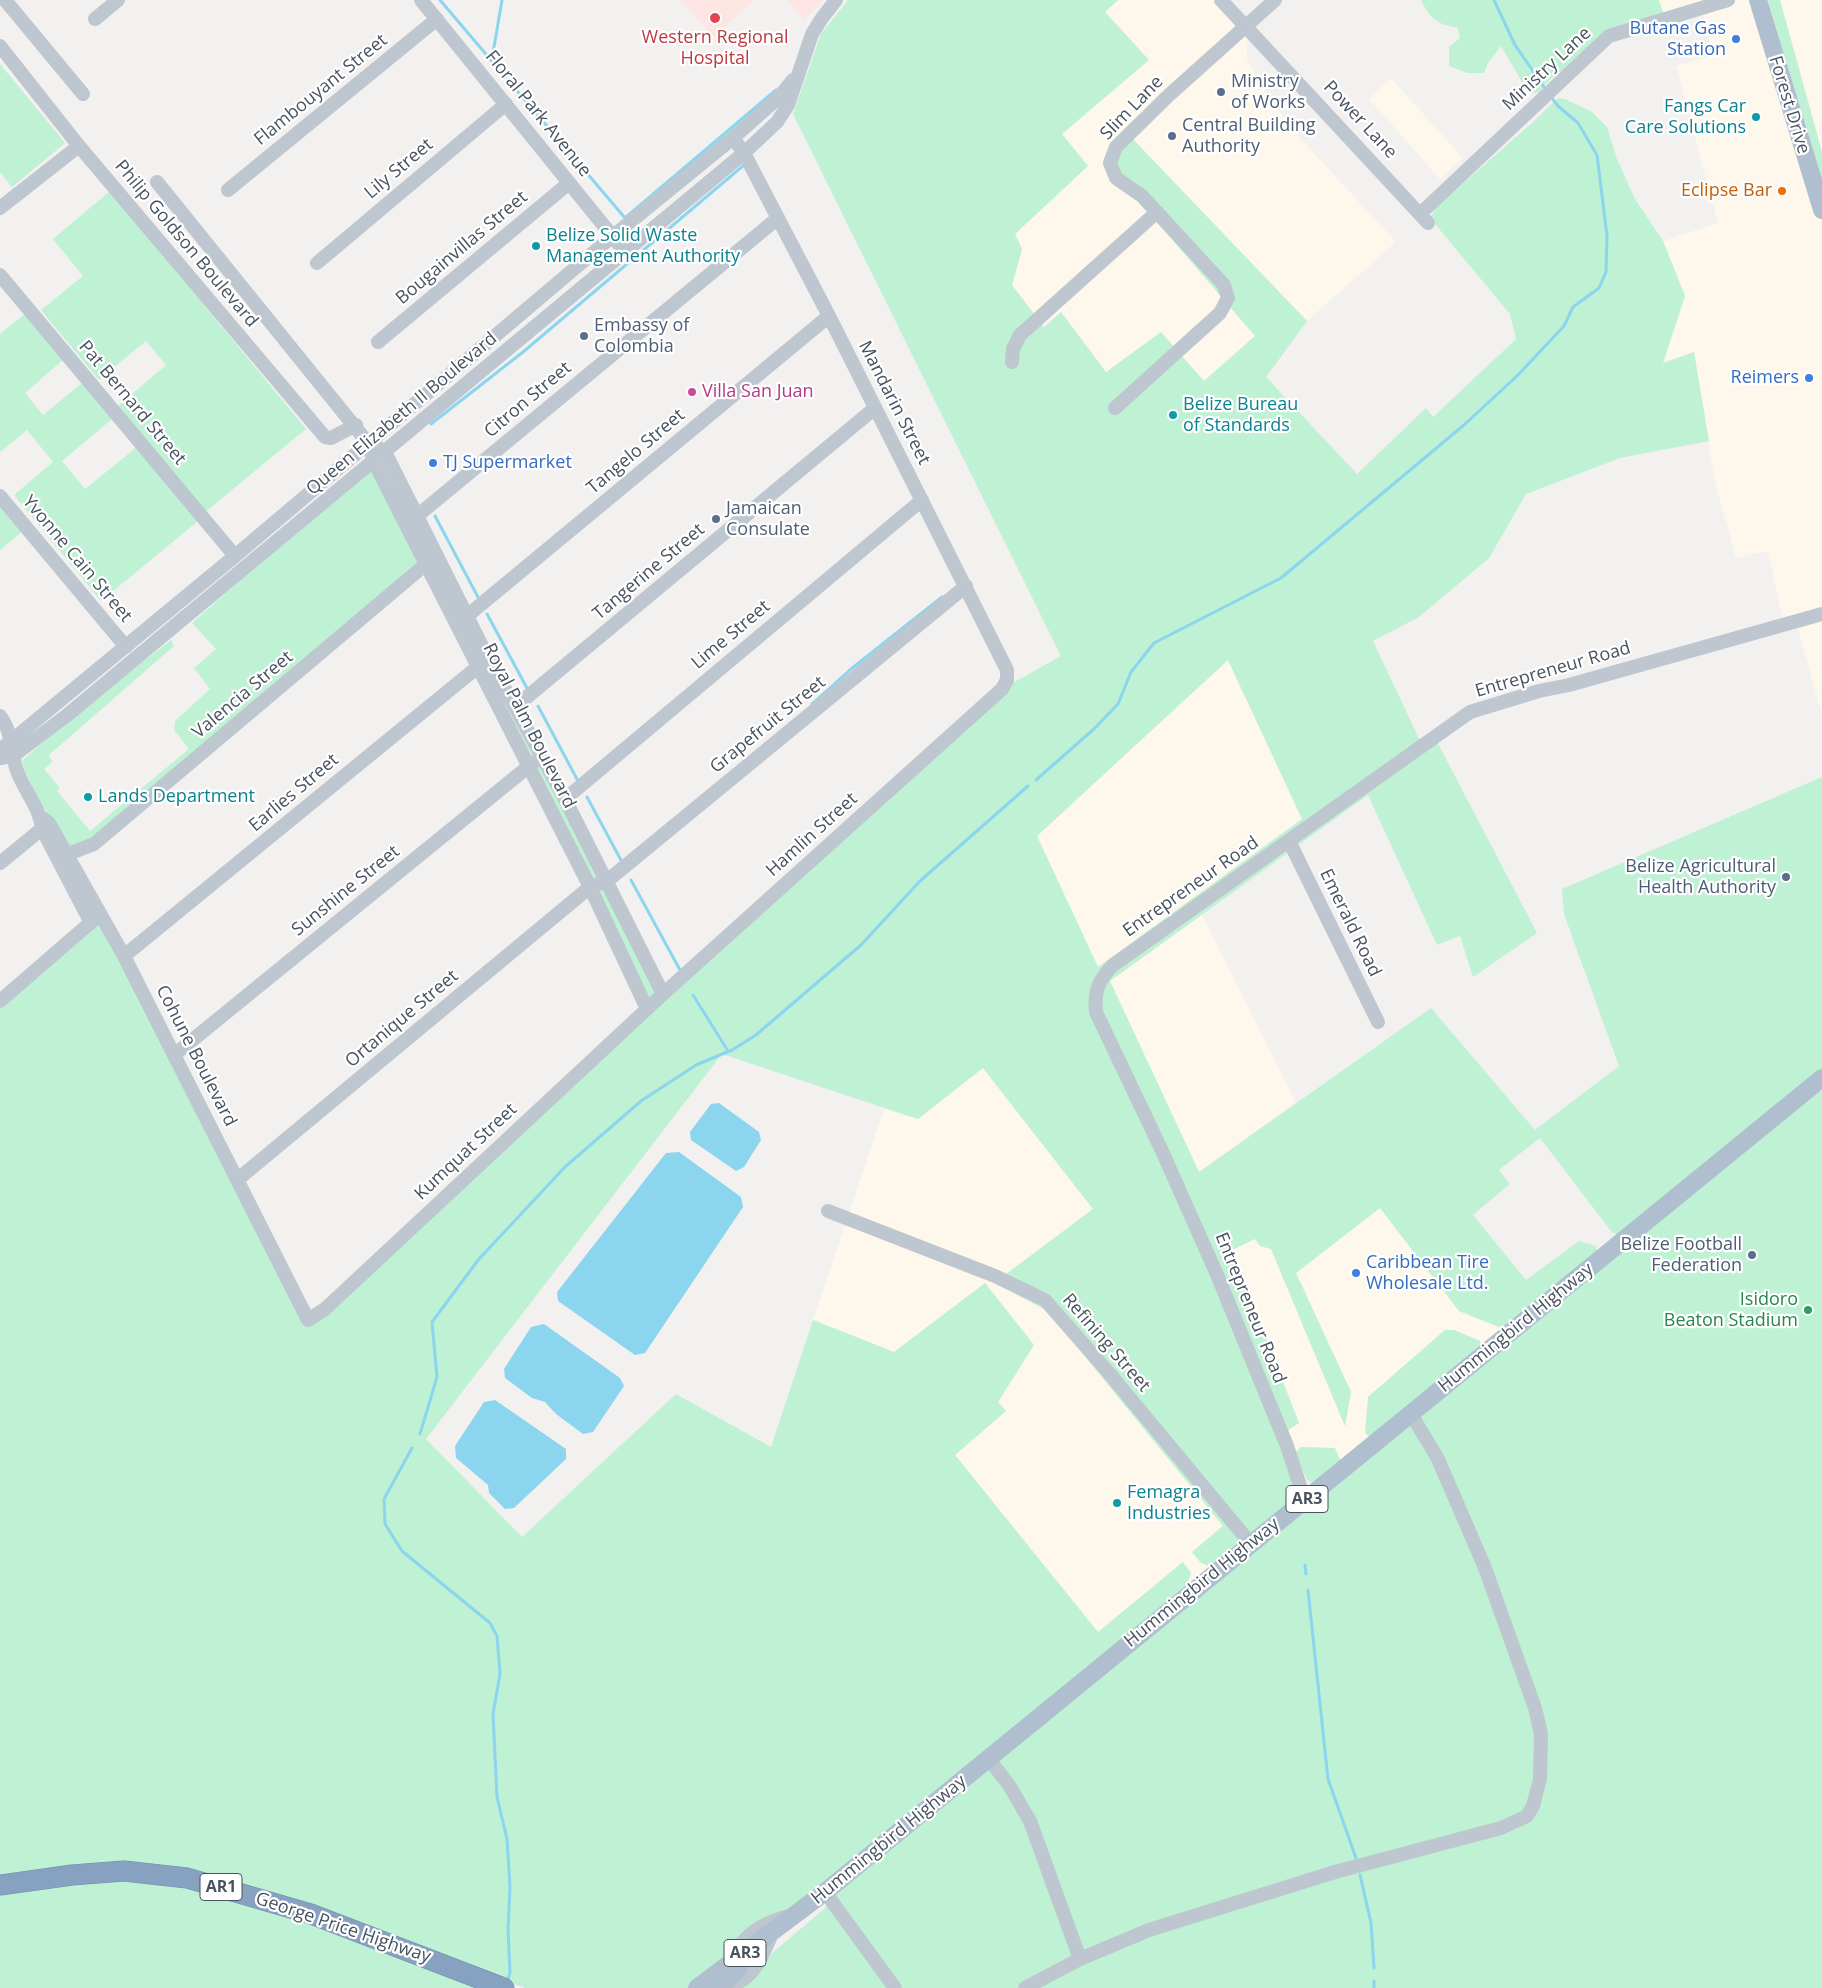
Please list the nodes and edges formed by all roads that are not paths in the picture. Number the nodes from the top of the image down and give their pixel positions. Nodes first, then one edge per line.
1 (5, 0) edge
2 (118, 0) edge
3 (421, 0) edge
4 (836, 0) edge
5 (1221, 0) edge
6 (1275, 0) edge
7 (1728, 0) edge
8 (1758, 0) edge
9 (96, 19) dead end
10 (437, 19) junction
11 (1247, 26) junction
12 (0, 46) edge
13 (800, 72) junction
14 (83, 94) dead end
15 (506, 104) junction
16 (733, 138) junction
17 (79, 146) junction
18 (744, 153) junction
19 (157, 182) dead end
20 (569, 183) junction
21 (228, 190) dead end
22 (0, 208) edge
23 (1822, 210) edge
24 (1157, 212) junction
25 (778, 218) junction
26 (1424, 218) joint
27 (613, 236) junction
28 (626, 253) junction
29 (317, 263) dead end
30 (0, 275) edge
31 (829, 316) junction
32 (378, 342) dead end
33 (1012, 362) dead end
34 (875, 408) junction
35 (1115, 408) dead end
36 (356, 425) junction
37 (368, 443) junction
38 (385, 452) junction
39 (374, 462) junction
40 (0, 496) edge
41 (922, 500) junction
42 (417, 516) junction
43 (235, 556) junction
44 (431, 560) junction
45 (966, 586) junction
46 (170, 610) junction
47 (1822, 614) edge
48 (467, 616) junction
49 (180, 623) junction
50 (126, 647) junction
51 (483, 662) junction
52 (1002, 689) joint
53 (56, 703) junction
54 (516, 707) junction
55 (0, 716) edge
56 (66, 716) junction
57 (11, 740) junction
58 (0, 750) edge
59 (542, 756) junction
60 (7, 757) edge
61 (529, 767) junction
62 (565, 799) junction
63 (44, 823) junction
64 (1289, 841) junction
65 (68, 854) junction
66 (0, 863) edge
67 (607, 881) junction
68 (590, 888) junction
69 (96, 918) junction
70 (124, 956) junction
71 (663, 994) junction
72 (0, 1000) edge
73 (647, 1009) junction
74 (1378, 1022) dead end
75 (174, 1055) junction
76 (1822, 1078) edge
77 (237, 1180) junction
78 (828, 1211) dead end
79 (308, 1320) joint
80 (1411, 1414) junction
81 (1305, 1501) junction
82 (1251, 1544) junction
83 (988, 1758) junction
84 (0, 1885) edge
85 (825, 1892) junction
86 (796, 1915) junction
87 (770, 1938) junction
88 (1080, 1959) junction
89 (504, 1988) edge
90 (698, 1988) edge
91 (719, 1988) edge
92 (726, 1988) edge
93 (895, 1988) edge
94 (1025, 1988) edge

1 - 14 street
2 - 9 street
3 - 10 street, Floral Park Avenue
4 - 13 street, Queen Elizabeth II Boulevard
5 - 11 street, Power Lane
6 - 11 street, Slim Lane
7 - 26 street, Ministry Lane
8 - 23 main road, Forest Drive
10 - 15 street, Floral Park Avenue
10 - 21 street, Flambouyant Street
11 - 24 street, Slim Lane
11 - 26 street, Power Lane
12 - 17 street, Philip Goldson Boulevard
13 - 16 street, Queen Elizabeth II Boulevard
13 - 18 street, Queen Elizabeth II Boulevard
15 - 20 street, Floral Park Avenue
15 - 29 street, Lily Street
16 - 18 street, Mandarin Street
16 - 27 street, Queen Elizabeth II Boulevard
17 - 22 street
17 - 36 street, Philip Goldson Boulevard
18 - 25 street, Mandarin Street
18 - 28 street, Queen Elizabeth II Boulevard
19 - 36 street, Philip Goldson Boulevard
20 - 27 street, Floral Park Avenue
20 - 32 street, Bougainvillas Street
24 - 33 street
24 - 35 street, Slim Lane
25 - 31 street, Mandarin Street
25 - 42 street, Citron Street
27 - 28 street, Floral Park Avenue
27 - 37 street, Queen Elizabeth II Boulevard
28 - 38 street, Queen Elizabeth II Boulevard
30 - 43 street, Pat Bernard Street
31 - 34 street, Mandarin Street
31 - 48 street, Tangelo Street
34 - 41 street, Mandarin Street
34 - 54 street, Tangerine Street
36 - 37 street, Philip Goldson Boulevard
37 - 38 street
37 - 39 street, Royal Palm Boulevard
37 - 43 street, Queen Elizabeth II Boulevard
38 - 39 street, Queen Elizabeth II Boulevard
38 - 42 street, Royal Palm Boulevard
39 - 44 street, Royal Palm Boulevard
39 - 49 street, Queen Elizabeth II Boulevard
40 - 50 street, Yvonne Cain Street
41 - 45 street, Mandarin Street
41 - 62 street, Lime Street
42 - 44 street, Royal Palm Boulevard
43 - 46 street, Queen Elizabeth II Boulevard
44 - 48 street, Royal Palm Boulevard
44 - 51 street, Royal Palm Boulevard
44 - 65 street, Valencia Street
45 - 52 street, Mandarin Street
45 - 67 street, Grapefruit Street
46 - 49 street
46 - 50 street, Queen Elizabeth II Boulevard
47 - 64 street, Entrepreneur Road
48 - 51 street, Royal Palm Boulevard
49 - 56 street, Queen Elizabeth II Boulevard
50 - 53 street, Queen Elizabeth II Boulevard
51 - 54 street, Royal Palm Boulevard
51 - 61 street, Royal Palm Boulevard
51 - 70 street, Earlies Street
52 - 71 street, Hamlin Street
53 - 56 street
53 - 57 street, Queen Elizabeth II Boulevard
54 - 59 street, Royal Palm Boulevard
55 - 57 street, Cohune Boulevard
56 - 60 street, Queen Elizabeth II Boulevard
57 - 58 street, Queen Elizabeth II Boulevard
57 - 60 street, Cohune Boulevard
59 - 61 street, Sunshine Street
59 - 62 street, Royal Palm Boulevard
60 - 63 street, Cohune Boulevard
61 - 68 street, Royal Palm Boulevard
61 - 75 street, Sunshine Street
62 - 67 street, Royal Palm Boulevard
63 - 65 street, Cohune Boulevard
63 - 66 street
63 - 69 street, Cohune Boulevard
64 - 74 street, Emerald Road
64 - 81 street, Entrepreneur Road
65 - 69 street, Cohune Boulevard
67 - 68 street, Grapefruit Street
67 - 71 street, Royal Palm Boulevard
68 - 73 street, Royal Palm Boulevard
68 - 77 street, Ortanique Street
69 - 70 street, Cohune Boulevard
69 - 72 street
70 - 75 street, Cohune Boulevard
71 - 73 street, Hamlin Street
73 - 79 street, Kumquat Street
75 - 77 street, Cohune Boulevard
76 - 80 main road, Hummingbird Highway / AR3
77 - 79 street, Cohune Boulevard
78 - 82 street, Refining Street
80 - 81 main road, Hummingbird Highway / AR3
80 - 88 street
81 - 82 main road, Hummingbird Highway / AR3
82 - 83 main road, Hummingbird Highway / AR3
83 - 85 main road, Hummingbird Highway / AR3
83 - 88 street
84 - 89 highway, George Price Highway / AR1
85 - 86 main road, Hummingbird Highway / AR3
85 - 93 street
86 - 87 main road, Hummingbird Highway / AR3
86 - 90 main road, Hummingbird Highway / AR3
87 - 91 main road, Hummingbird Highway / AR3
87 - 92 street
88 - 94 street

